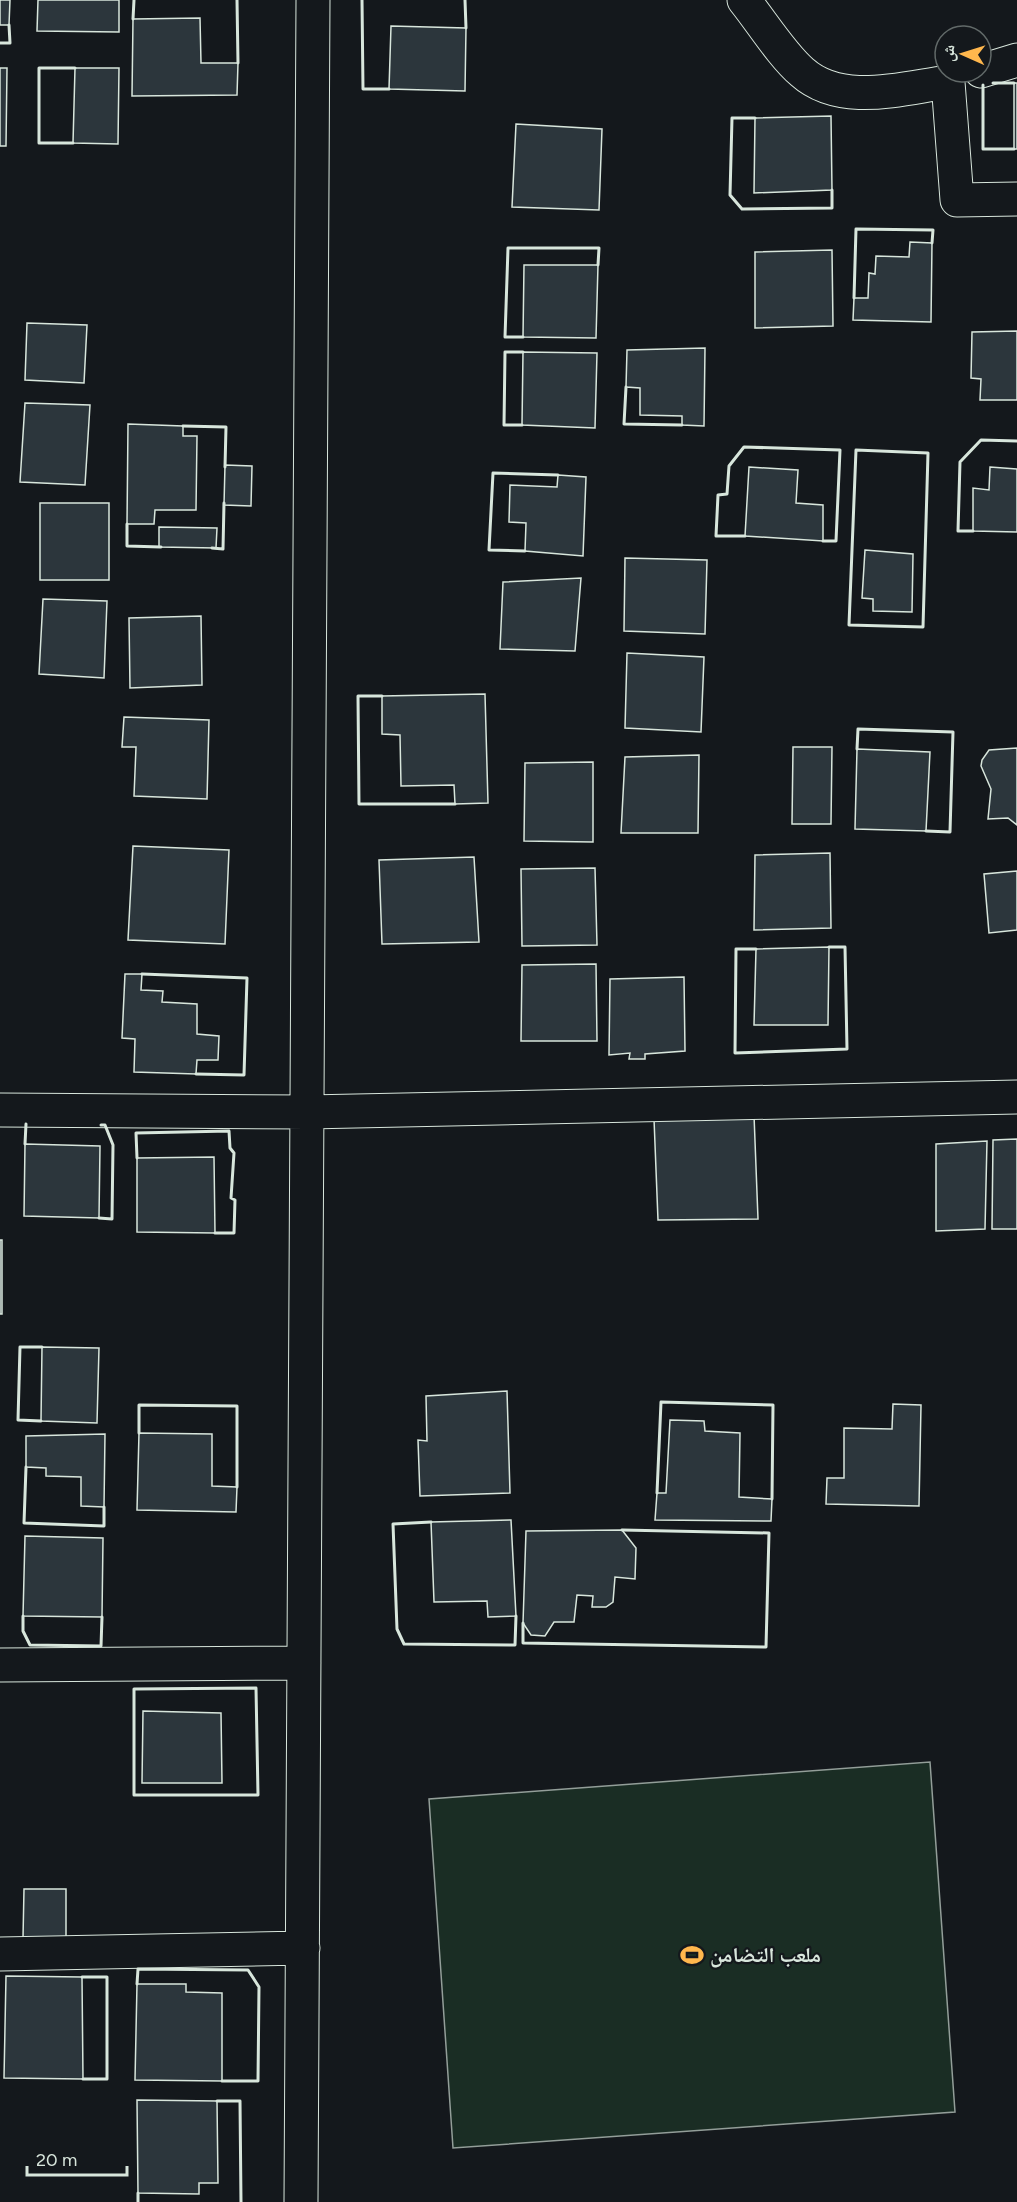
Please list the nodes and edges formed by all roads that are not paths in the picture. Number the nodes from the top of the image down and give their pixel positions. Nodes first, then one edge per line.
1 (313, 0) edge
2 (744, 0) edge
3 (1017, 60) edge
4 (993, 68) edge
5 (933, 84) edge
6 (948, 84) edge
7 (1017, 199) edge
8 (1017, 1097) edge
9 (0, 1110) edge
10 (308, 1112) junction
11 (304, 1663) junction
12 (0, 1665) edge
13 (303, 1948) junction
14 (0, 1954) edge
15 (301, 2202) edge

1 - 10 street
2 - 5 street
3 - 4 street
6 - 7 street
8 - 10 street
9 - 10 street
10 - 11 street
11 - 12 street
11 - 13 street
13 - 14 street
13 - 15 street

